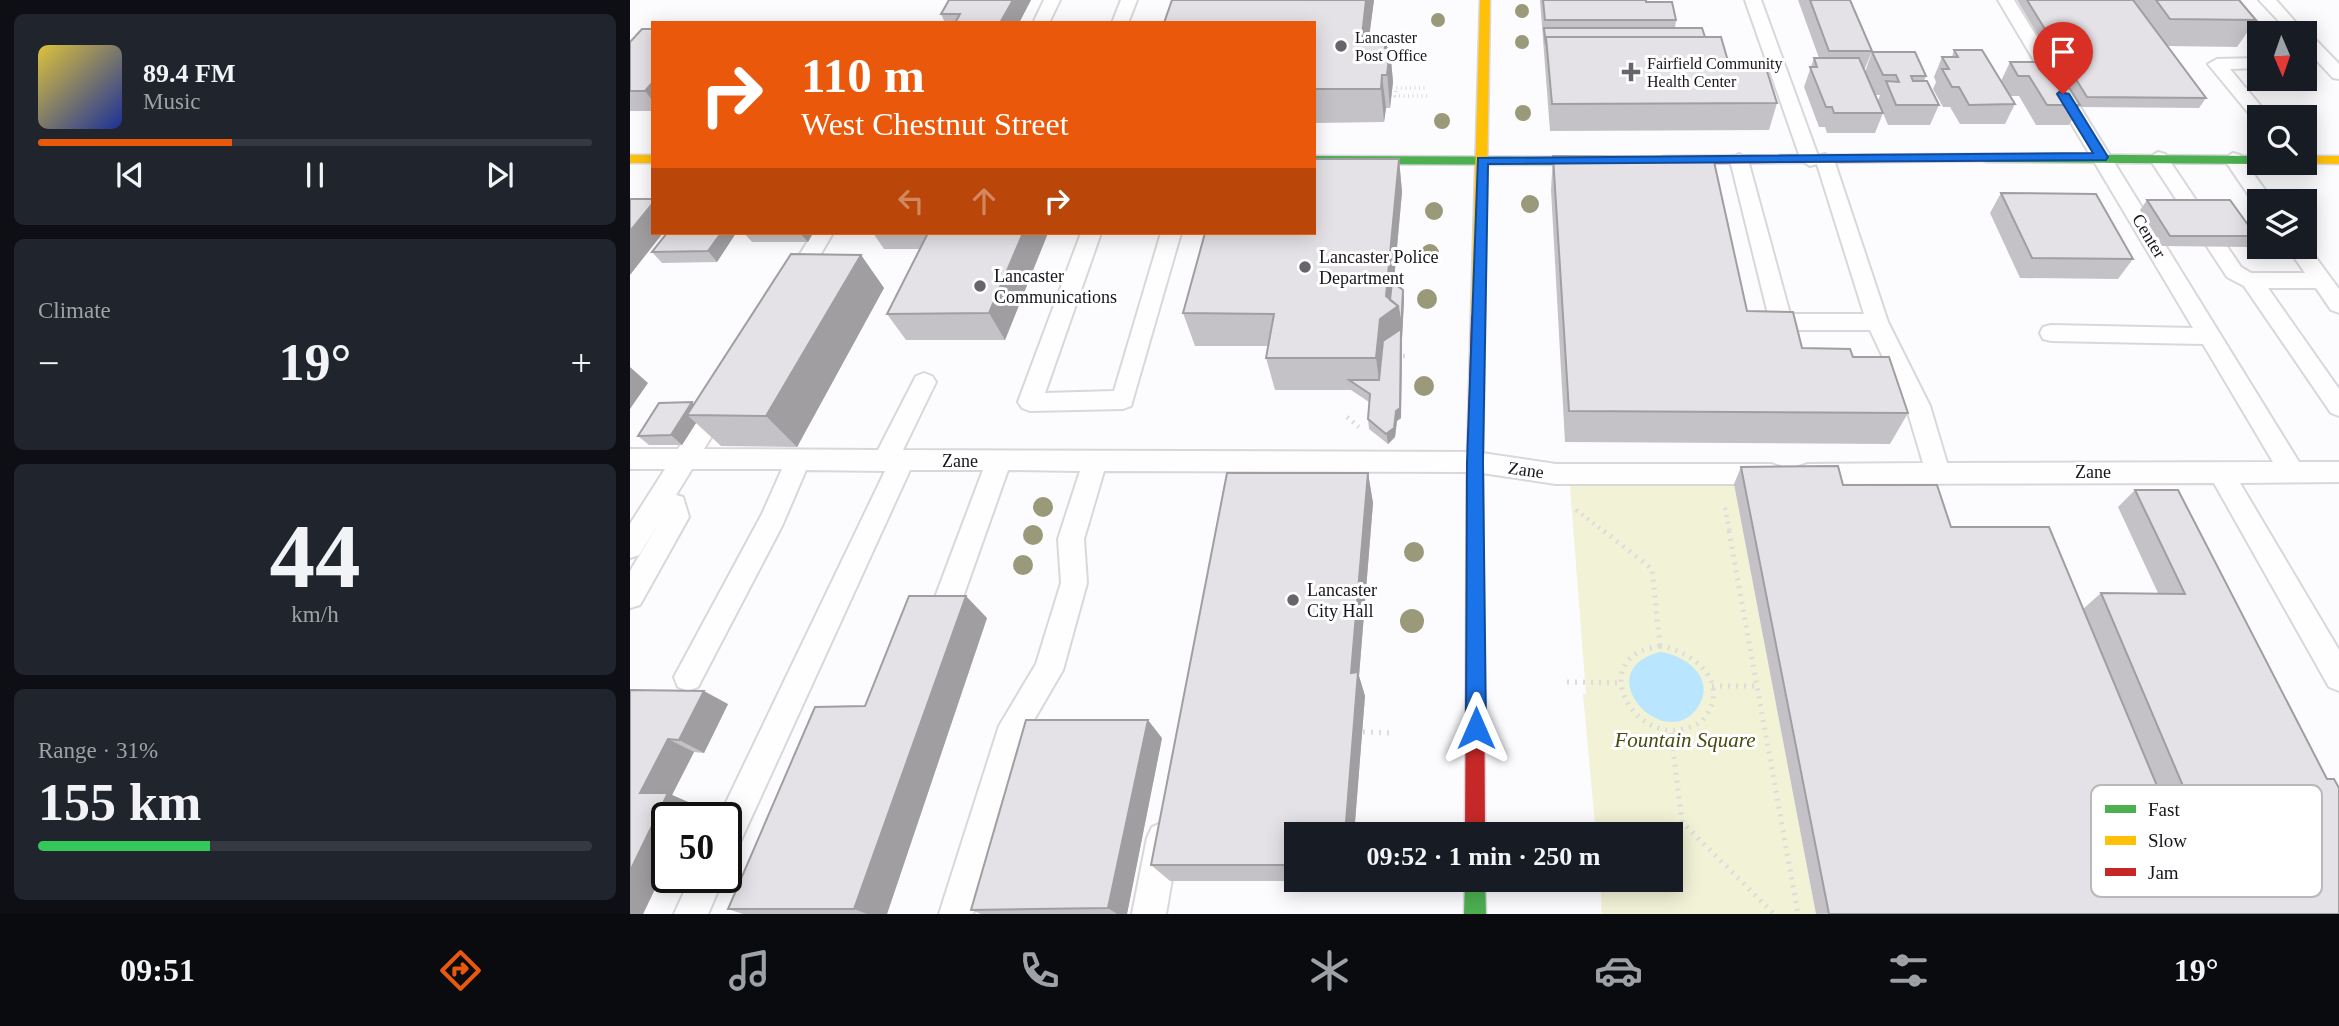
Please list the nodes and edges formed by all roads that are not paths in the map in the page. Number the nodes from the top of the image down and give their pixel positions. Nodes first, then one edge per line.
1 (1052, 0) edge
2 (1129, 0) edge
3 (1485, 0) edge
4 (1754, 0) edge
5 (2006, 0) edge
6 (2267, 0) edge
7 (1042, 21) edge
8 (1121, 21) edge
9 (2287, 21) edge
10 (2317, 52) edge
11 (2317, 61) edge
12 (2326, 61) junction
13 (2247, 63) edge
14 (2339, 74) edge
15 (2251, 105) edge
16 (2101, 157) junction
17 (2158, 158) junction
18 (630, 159) edge
19 (651, 159) edge
20 (2233, 159) junction
21 (1316, 160) edge
22 (1625, 160) edge
23 (1651, 160) edge
24 (1739, 160) junction
25 (1817, 160) junction
26 (2247, 160) edge
27 (2317, 160) edge
28 (2339, 160) edge
29 (1482, 161) junction
30 (2254, 189) edge
31 (822, 235) edge
32 (1090, 235) edge
33 (1170, 235) edge
34 (2306, 259) edge
35 (2251, 280) junction
36 (2322, 281) junction
37 (780, 304) edge
38 (2339, 304) edge
39 (1877, 322) junction
40 (2051, 333) dead end
41 (2210, 336) junction
42 (924, 382) dead end
43 (729, 387) edge
44 (2339, 408) edge
45 (630, 459) edge
46 (685, 459) junction
47 (798, 460) junction
48 (894, 461) junction
49 (999, 461) junction
50 (1095, 461) junction
51 (1475, 462) junction
52 (2220, 471) junction
53 (2292, 472) junction
54 (2339, 472) edge
55 (1938, 473) junction
56 (657, 503) junction
57 (630, 547) edge
58 (630, 596) edge
59 (948, 600) edge
60 (688, 677) dead end
61 (2339, 677) edge
62 (742, 802) edge
63 (1167, 818) edge
64 (1475, 822) edge
65 (1475, 892) edge
66 (701, 893) edge
67 (691, 914) edge
68 (956, 914) edge
69 (1149, 914) edge
70 (1475, 914) edge

1 - 7 lane
2 - 8 lane
3 - 29 street
4 - 25 lane
5 - 16 lane, Center
6 - 9 lane
10 - 12 lane
11 - 12 lane
12 - 14 lane
13 - 15 lane
16 - 17 street
16 - 25 street
16 - 41 lane, Center
17 - 20 street
17 - 35 lane
18 - 19 street
20 - 26 street
20 - 30 lane
21 - 29 street
22 - 29 street
23 - 24 street
24 - 25 street
24 - 39 lane
25 - 39 lane
27 - 28 street
29 - 51 street
31 - 37 lane
32 - 33 lane
34 - 36 lane
35 - 36 lane
35 - 44 lane
36 - 38 lane
39 - 55 lane
40 - 41 lane
41 - 53 lane, Center
42 - 48 lane
43 - 46 lane
45 - 46 lane, Zane
46 - 47 lane, Zane
46 - 56 lane
47 - 48 lane, Zane
47 - 60 lane
48 - 49 lane, Zane
48 - 62 lane
49 - 50 lane, Zane
49 - 59 lane
50 - 51 lane, Zane
50 - 68 lane
51 - 55 lane, Zane
51 - 64 street
52 - 53 lane, Zane
52 - 55 lane, Zane
52 - 61 lane
53 - 54 lane, Zane
56 - 57 lane
56 - 58 lane
63 - 69 lane
65 - 70 street
66 - 67 lane

